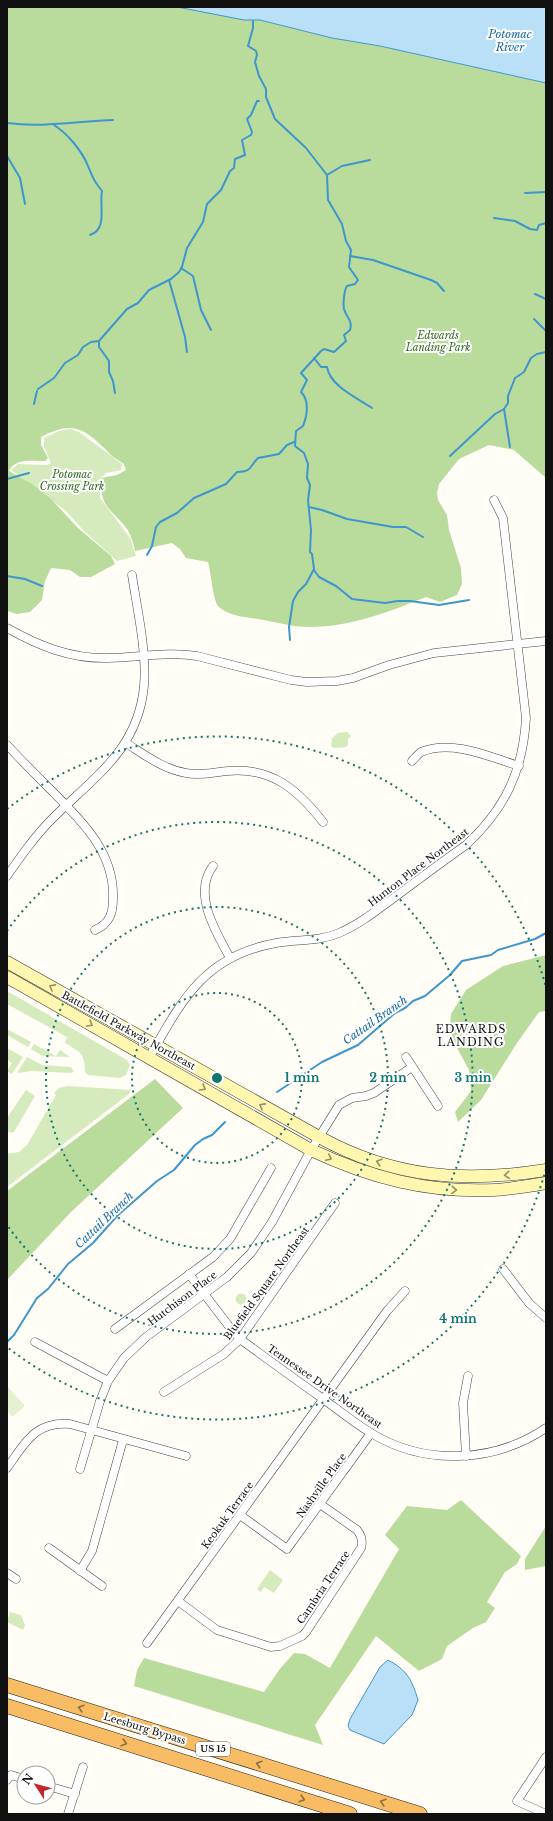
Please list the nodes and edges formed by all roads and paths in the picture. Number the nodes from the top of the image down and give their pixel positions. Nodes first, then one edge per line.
1 (494, 500) dead end
2 (132, 575) dead end
3 (7, 628) edge
4 (546, 641) edge
5 (517, 644) junction
6 (143, 655) junction
7 (126, 743) junction
8 (7, 745) edge
9 (412, 761) dead end
10 (519, 766) junction
11 (66, 805) junction
12 (323, 822) dead end
13 (213, 866) dead end
14 (7, 876) edge
15 (95, 930) dead end
16 (230, 958) junction
17 (7, 962) edge
18 (7, 977) edge
19 (156, 1045) junction
20 (406, 1057) dead end
21 (149, 1058) junction
22 (412, 1067) junction
23 (438, 1106) dead end
24 (319, 1137) junction
25 (311, 1150) junction
26 (271, 1168) dead end
27 (546, 1170) edge
28 (546, 1183) edge
29 (335, 1203) dead end
30 (503, 1269) dead end
31 (189, 1274) junction
32 (406, 1291) dead end
33 (204, 1294) junction
34 (546, 1318) edge
35 (115, 1329) dead end
36 (240, 1339) junction
37 (35, 1342) dead end
38 (468, 1376) dead end
39 (108, 1382) junction
40 (164, 1392) dead end
41 (323, 1399) junction
42 (546, 1428) edge
43 (92, 1430) junction
44 (371, 1433) junction
45 (123, 1440) junction
46 (186, 1456) dead end
47 (466, 1456) junction
48 (7, 1468) edge
49 (80, 1469) dead end
50 (320, 1504) junction
51 (240, 1515) junction
52 (49, 1548) dead end
53 (80, 1570) junction
54 (7, 1573) edge
55 (16, 1579) dead end
56 (102, 1586) dead end
57 (178, 1601) junction
58 (147, 1643) dead end
59 (7, 1685) edge
60 (7, 1706) edge
61 (546, 1757) edge
62 (83, 1767) dead end
63 (16, 1777) edge
64 (7, 1780) edge
65 (56, 1788) edge
66 (74, 1794) junction
67 (68, 1814) edge
68 (350, 1814) edge
69 (420, 1814) edge
70 (546, 1814) edge

1 - 5 street, Hunton Place Northeast
2 - 6 street
3 - 6 street
4 - 5 street
5 - 6 street
5 - 10 street, Hunton Place Northeast
6 - 7 street
7 - 11 street
7 - 12 street
8 - 11 street
9 - 10 street
10 - 16 street, Hunton Place Northeast
11 - 14 street
11 - 15 street
13 - 16 street
16 - 19 street, Hunton Place Northeast
19 -> 17 main road, Battlefield Parkway Northeast
18 -> 21 main road, Battlefield Parkway Northeast
19 - 21 street, Hunton Place Northeast
24 -> 19 main road, Battlefield Parkway Northeast
20 - 22 street
21 -> 25 main road, Battlefield Parkway Northeast
22 - 23 street
22 - 24 street, Hutchison Place
24 - 25 street, Hutchison Place
27 -> 24 main road, Battlefield Parkway Northeast
25 -> 28 main road, Battlefield Parkway Northeast
25 - 33 street, Hutchison Place
26 - 31 street
29 - 36 street, Bluefield Square Northeast
30 - 34 street
31 - 33 street, Tennessee Drive Northeast
31 - 35 street
32 - 41 street, Keokuk Terrace
33 - 36 street, Tennessee Drive Northeast
33 - 39 street, Hutchison Place
36 - 40 street, Bluefield Square Northeast
36 - 41 street, Tennessee Drive Northeast
37 - 39 street
38 - 47 street
39 - 43 street, Hutchison Place
41 - 44 street, Tennessee Drive Northeast
41 - 51 street, Keokuk Terrace
42 - 47 street, Tennessee Drive Northeast
43 - 45 street
43 - 48 street
43 - 49 street, Hutchison Place
44 - 47 street, Tennessee Drive Northeast
44 - 50 street, Nashville Place
45 - 46 street
45 - 53 street
50 - 51 street, Nashville Place
50 - 57 street, Cambria Terrace
51 - 57 street, Keokuk Terrace
52 - 53 street
53 - 56 street
54 - 55 street
57 - 58 street, Keokuk Terrace
69 -> 59 highway, Leesburg Bypass / US 15
60 -> 68 highway, Leesburg Bypass / US 15
61 - 70 street
62 - 66 street
63 - 64 street
65 - 66 street
66 - 67 street

